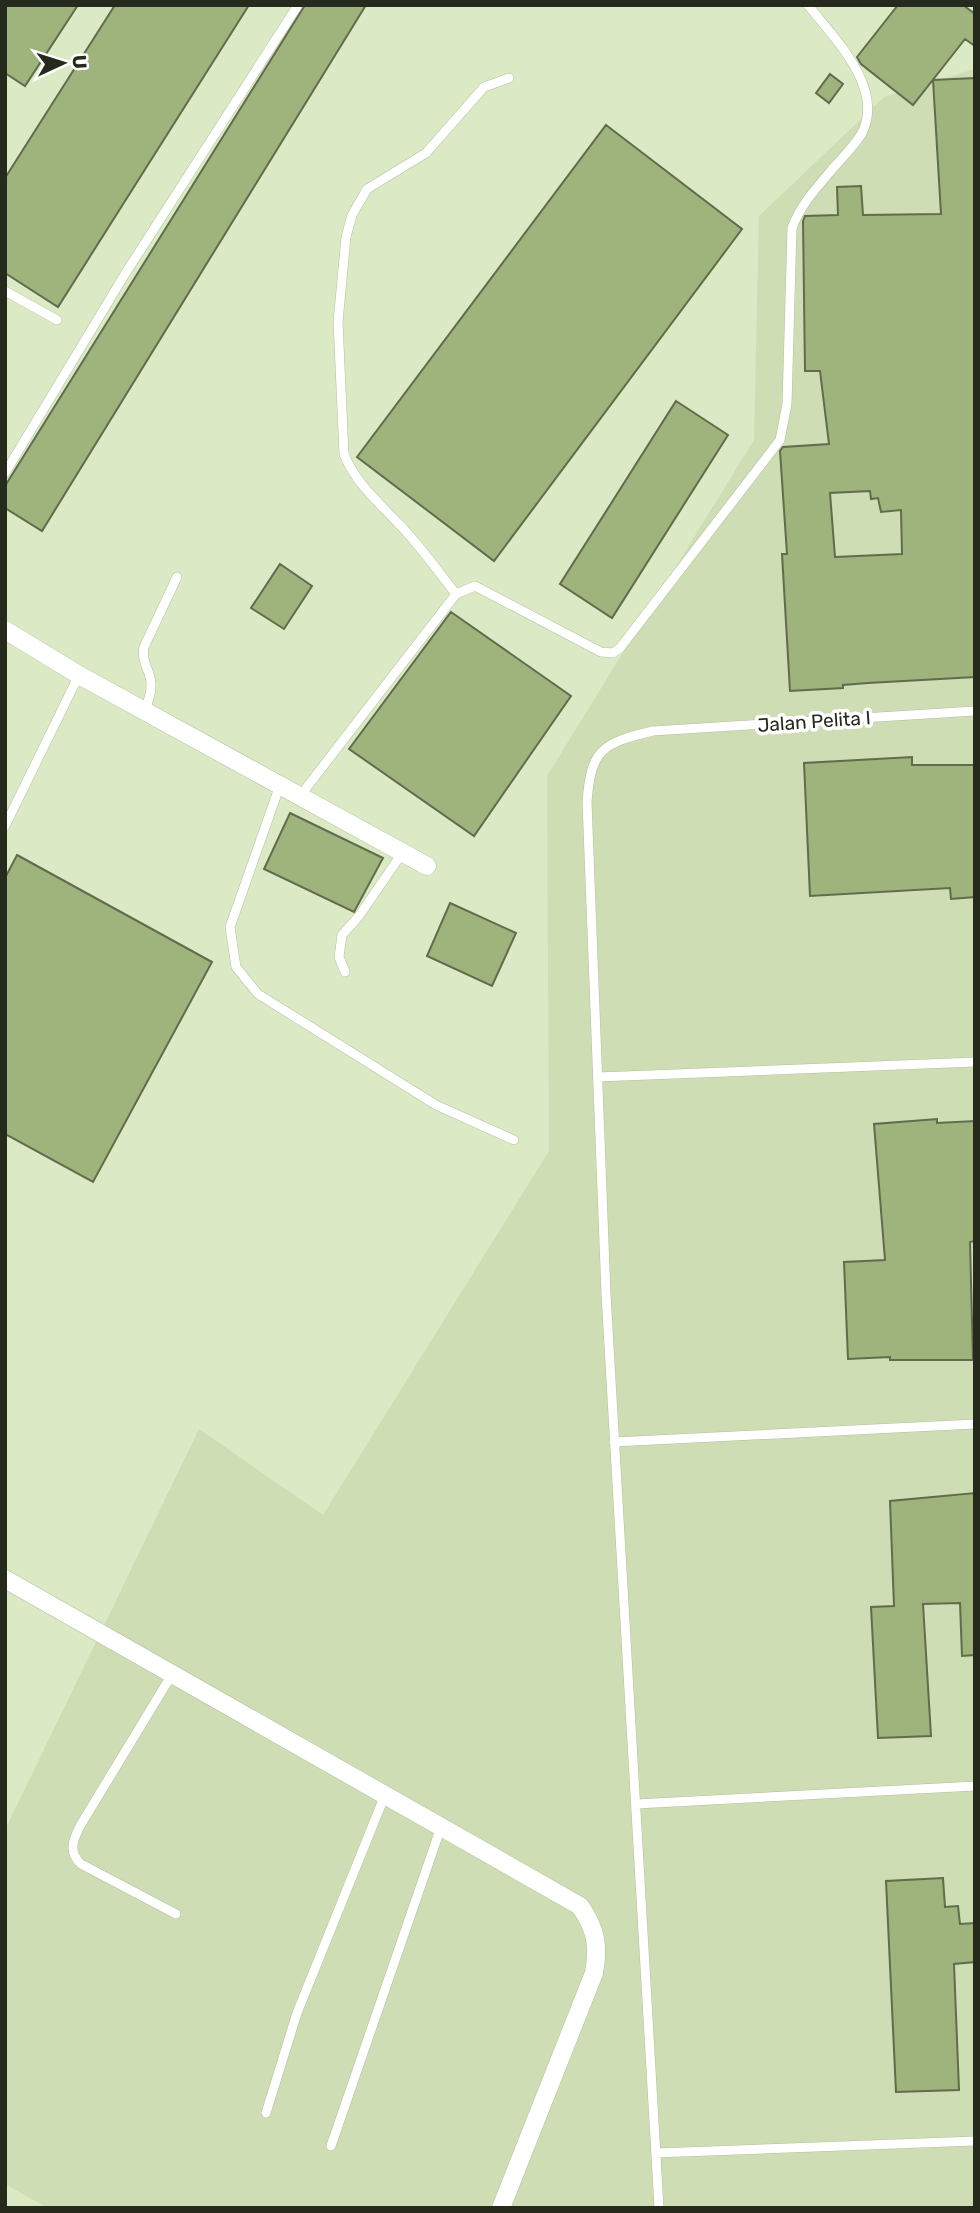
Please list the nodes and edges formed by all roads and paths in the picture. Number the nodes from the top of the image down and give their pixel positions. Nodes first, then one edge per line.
1 (298, 5) edge
2 (808, 5) edge
3 (509, 78) dead end
4 (5, 291) edge
5 (57, 320) dead end
6 (5, 473) edge
7 (177, 577) dead end
8 (456, 594) junction
9 (5, 630) edge
10 (79, 675) junction
11 (145, 709) junction
12 (975, 711) edge
13 (280, 785) junction
14 (300, 796) junction
15 (5, 826) edge
16 (403, 852) junction
17 (427, 866) dead end
18 (345, 972) dead end
19 (975, 1062) edge
20 (598, 1077) junction
21 (514, 1140) dead end
22 (975, 1424) edge
23 (614, 1443) junction
24 (5, 1579) edge
25 (171, 1676) junction
26 (975, 1786) edge
27 (384, 1795) junction
28 (636, 1804) junction
29 (441, 1827) junction
30 (176, 1914) dead end
31 (266, 2113) dead end
32 (975, 2141) edge
33 (331, 2146) dead end
34 (656, 2154) junction
35 (501, 2208) edge
36 (659, 2208) edge

1 - 6 lane
2 - 8 lane
3 - 8 lane
4 - 5 lane
7 - 11 lane
8 - 14 lane
9 - 10 street
10 - 11 street
10 - 15 lane
11 - 13 street
12 - 20 lane, Jalan Pelita I
13 - 14 street
13 - 21 lane
14 - 16 street
16 - 17 street
16 - 18 lane
19 - 20 lane
20 - 23 lane, Jalan Pelita I
22 - 23 lane
23 - 28 lane, Jalan Pelita I
24 - 25 street
25 - 27 street
25 - 30 lane
26 - 28 lane
27 - 29 street
27 - 31 lane
28 - 34 lane, Jalan Pelita I
29 - 33 lane
29 - 35 street
32 - 34 lane
34 - 36 lane, Jalan Pelita I

